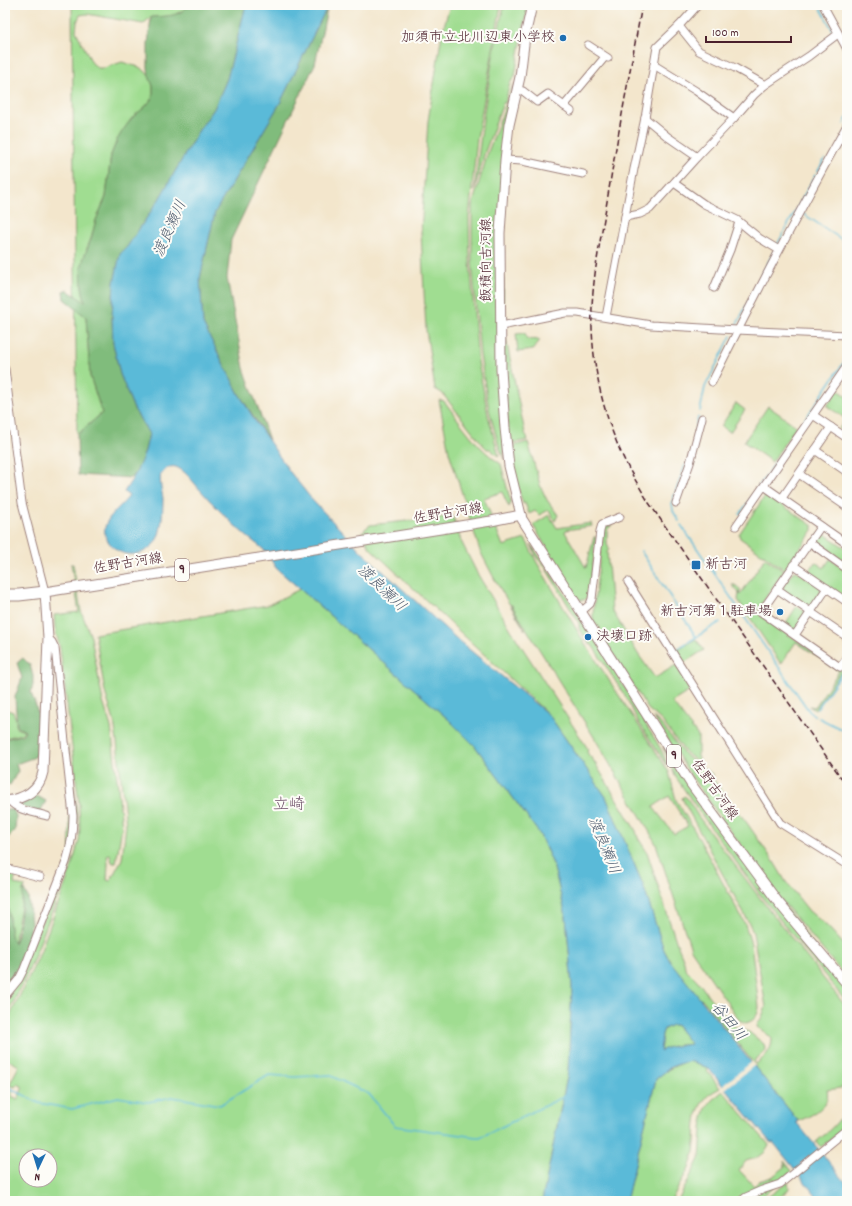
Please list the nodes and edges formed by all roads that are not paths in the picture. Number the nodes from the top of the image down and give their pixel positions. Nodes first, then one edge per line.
1 (532, 5) edge
2 (698, 5) edge
3 (823, 5) edge
4 (679, 26) junction
5 (838, 34) junction
6 (588, 45) dead end
7 (847, 49) edge
8 (654, 65) junction
9 (765, 85) junction
10 (517, 89) junction
11 (564, 106) junction
12 (571, 111) dead end
13 (645, 118) junction
14 (734, 118) junction
15 (847, 126) edge
16 (697, 157) junction
17 (505, 160) junction
18 (583, 174) dead end
19 (674, 183) junction
20 (625, 217) junction
21 (739, 222) junction
22 (779, 250) junction
23 (714, 288) dead end
24 (606, 317) junction
25 (501, 326) junction
26 (737, 330) junction
27 (847, 335) edge
28 (847, 366) edge
29 (5, 369) edge
30 (844, 378) edge
31 (712, 382) dead end
32 (813, 415) junction
33 (702, 418) dead end
34 (831, 427) junction
35 (847, 438) edge
36 (815, 450) junction
37 (847, 472) edge
38 (799, 474) junction
39 (764, 486) junction
40 (782, 498) junction
41 (676, 502) dead end
42 (847, 507) edge
43 (516, 516) junction
44 (620, 517) dead end
45 (736, 526) dead end
46 (821, 526) junction
47 (809, 542) junction
48 (847, 544) edge
49 (793, 566) junction
50 (847, 569) edge
51 (628, 582) dead end
52 (827, 588) junction
53 (777, 589) junction
54 (49, 591) junction
55 (5, 595) edge
56 (847, 602) edge
57 (581, 612) junction
58 (810, 612) junction
59 (795, 636) junction
60 (847, 637) edge
61 (48, 638) junction
62 (847, 658) edge
63 (7, 801) edge
64 (46, 816) dead end
65 (847, 865) edge
66 (5, 868) edge
67 (40, 877) dead end
68 (847, 984) edge
69 (5, 996) edge
70 (847, 1129) edge
71 (741, 1201) edge

1 - 10 main road, 飯積向古河線
2 - 4 street
3 - 5 street
4 - 8 street
4 - 9 street
5 - 7 street
5 - 9 street
6 - 11 street
8 - 13 street
8 - 14 street
9 - 14 street
10 - 11 street
10 - 17 main road, 飯積向古河線
11 - 12 street
13 - 16 street
13 - 20 street
14 - 16 street
15 - 22 street
16 - 19 street
17 - 18 street
17 - 25 main road, 飯積向古河線
19 - 20 street
19 - 21 street
20 - 24 street
21 - 22 street
21 - 23 street
22 - 26 street
24 - 25 street
24 - 26 street
25 - 43 main road, 飯積向古河線
26 - 27 street
26 - 31 street
28 - 30 street
29 - 54 street
30 - 32 street
32 - 34 street
32 - 39 street
33 - 41 street
34 - 35 street
34 - 36 street
36 - 37 street
36 - 38 street
38 - 40 street
38 - 42 street
39 - 40 street
39 - 45 street
40 - 46 street
43 - 54 main road, 佐野古河線 / 9
43 - 57 main road, 佐野古河線 / 9
44 - 57 street
46 - 47 street
46 - 48 street
47 - 49 street
47 - 50 street
49 - 52 street
49 - 53 street
51 - 65 street
52 - 56 street
52 - 58 street
53 - 58 street
53 - 59 street
54 - 55 highway
54 - 61 main road
57 - 68 main road, 佐野古河線 / 9
58 - 59 street
58 - 60 street
59 - 62 street
61 - 63 main road
61 - 69 street
63 - 64 street
66 - 67 street
70 - 71 street

